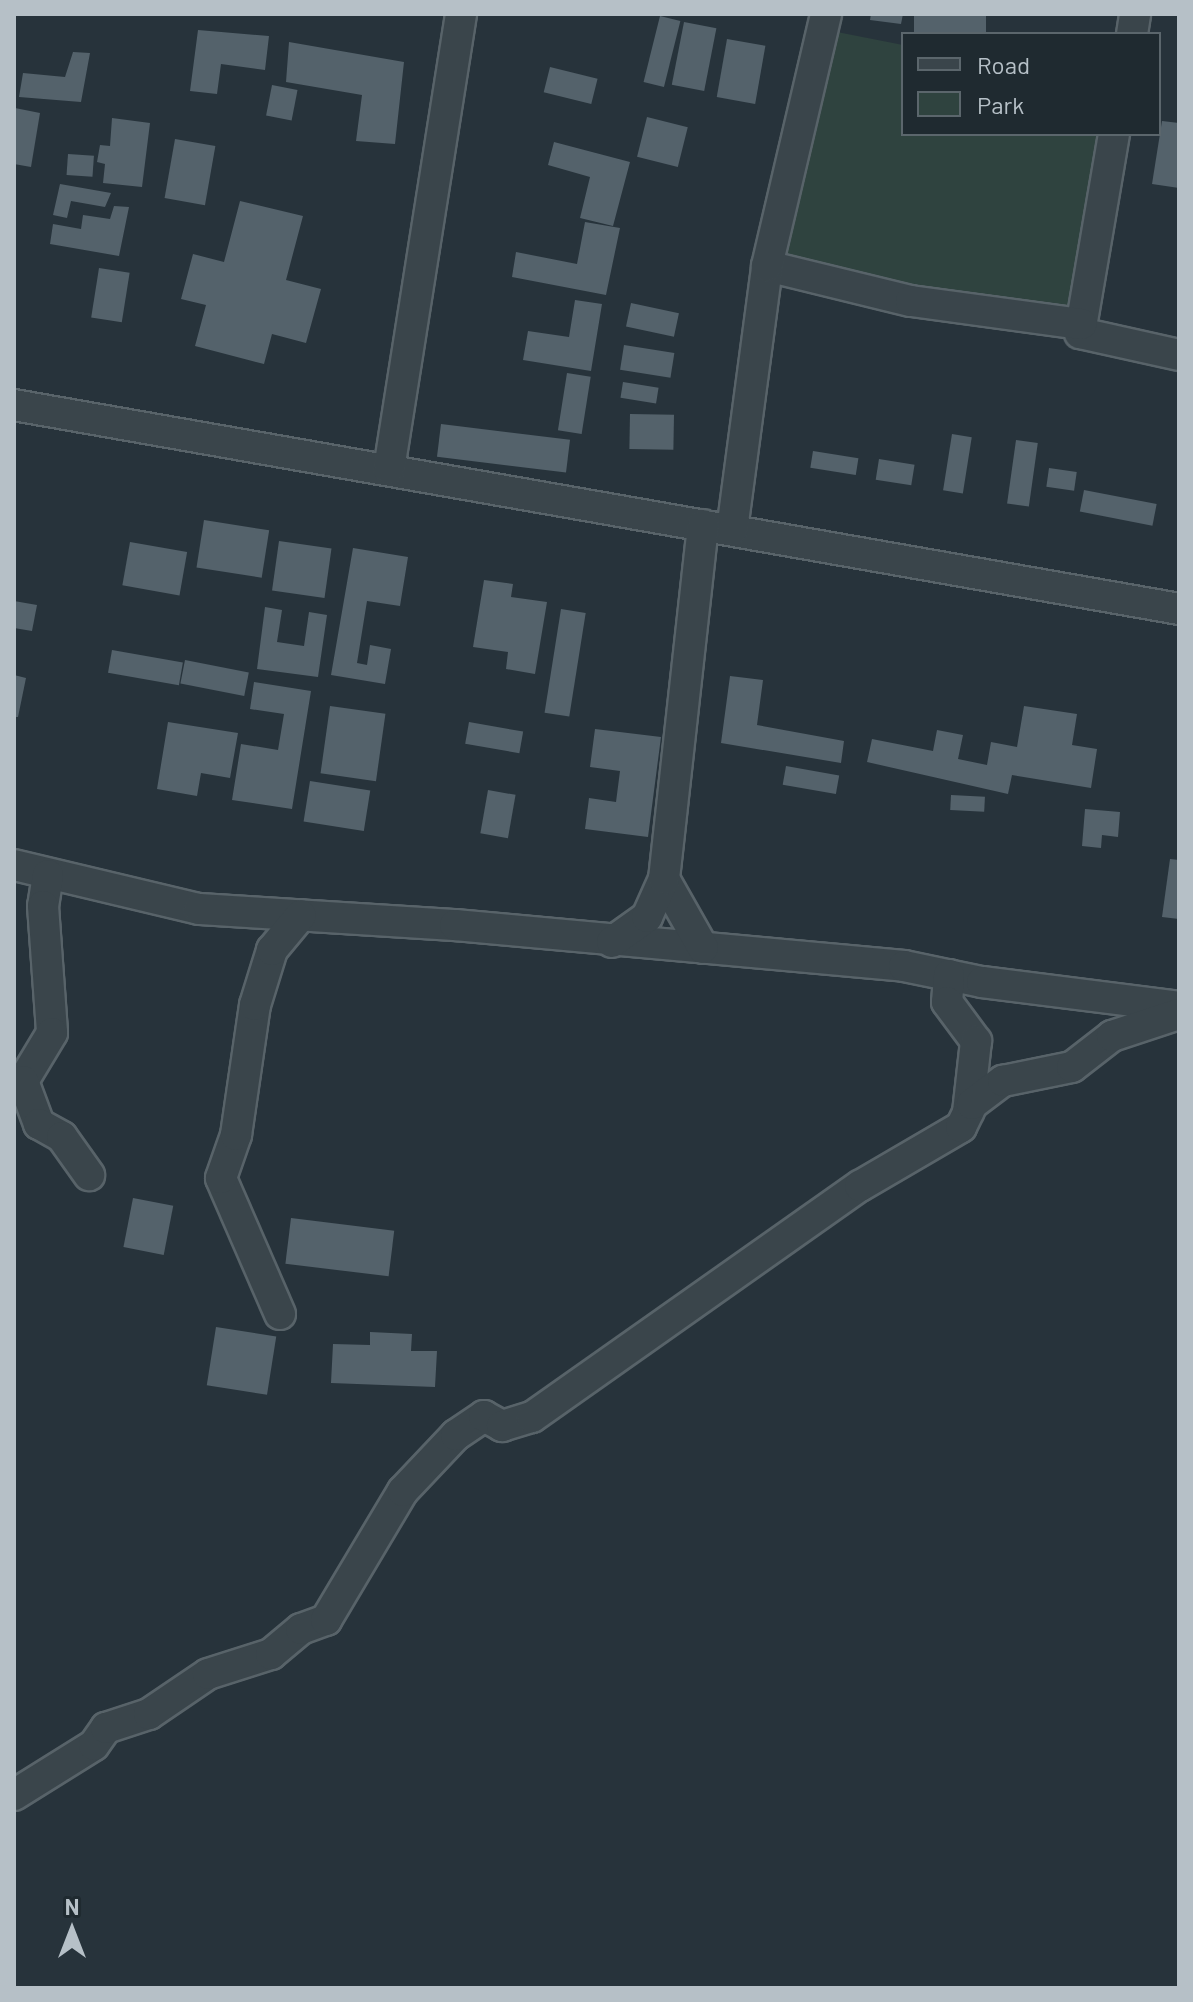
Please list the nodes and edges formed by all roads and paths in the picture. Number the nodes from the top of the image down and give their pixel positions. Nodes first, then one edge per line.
1 (461, 14) edge
2 (826, 14) edge
3 (1114, 136) edge
4 (767, 266) junction
5 (1081, 324) junction
6 (1179, 355) edge
7 (14, 405) edge
8 (389, 469) junction
9 (717, 527) junction
10 (1179, 609) edge
11 (14, 865) edge
12 (48, 875) junction
13 (664, 879) junction
14 (301, 915) junction
15 (612, 942) junction
16 (703, 948) junction
17 (949, 975) junction
18 (1179, 1007) edge
19 (1179, 1014) edge
20 (19, 1080) edge
21 (968, 1112) junction
22 (89, 1175) dead end
23 (280, 1314) dead end
24 (14, 1795) edge

1 - 8 street
2 - 4 street
3 - 5 street
4 - 5 street
4 - 9 street
5 - 6 street
7 - 8 street
8 - 9 street
9 - 10 street
9 - 13 street
11 - 12 street
12 - 14 street
12 - 20 street
13 - 15 street
13 - 16 street
14 - 15 street
14 - 23 street
15 - 16 street
16 - 17 street
17 - 18 street
17 - 21 street
19 - 21 street
20 - 22 street
21 - 24 street

